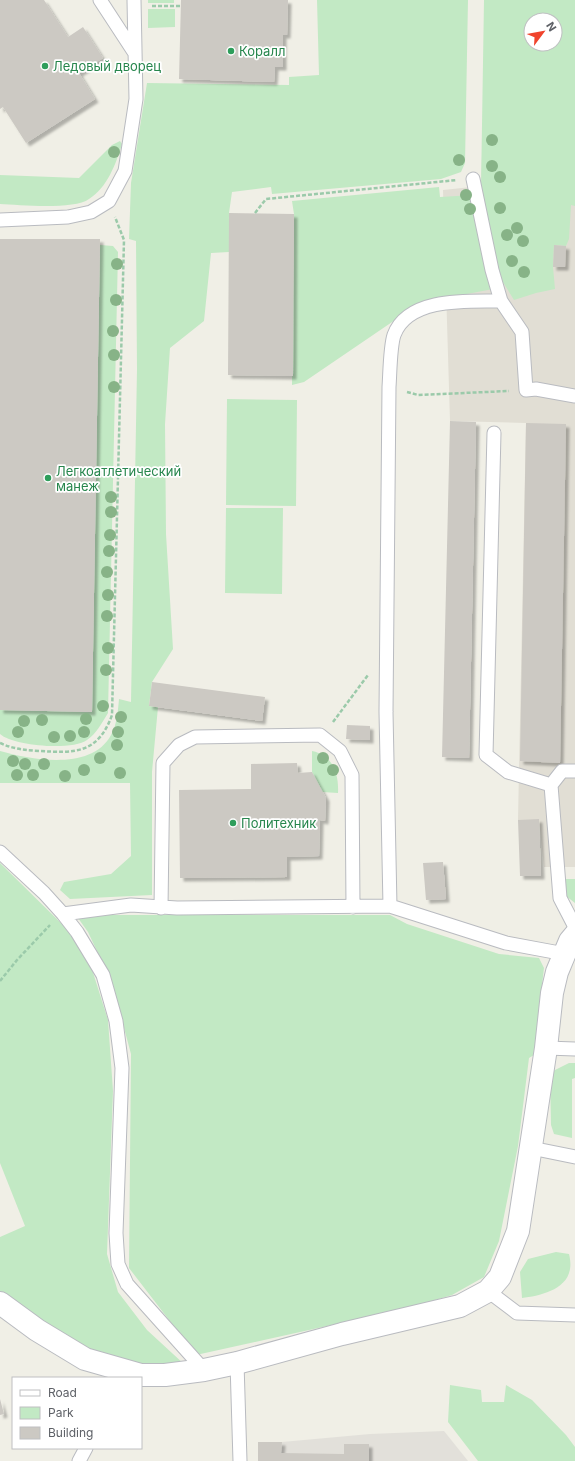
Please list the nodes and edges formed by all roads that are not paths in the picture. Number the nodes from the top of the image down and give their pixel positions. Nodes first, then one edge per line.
1 (100, 0) edge
2 (134, 3) edge
3 (134, 53) junction
4 (473, 179) road end
5 (0, 220) edge
6 (501, 301) junction
7 (575, 396) edge
8 (494, 433) dead end
9 (575, 771) edge
10 (551, 785) junction
11 (0, 852) edge
12 (390, 906) junction
13 (353, 907) junction
14 (161, 908) junction
15 (63, 914) junction
16 (575, 927) edge
17 (575, 934) edge
18 (565, 954) junction
19 (546, 1048) junction
20 (575, 1049) edge
21 (531, 1148) junction
22 (575, 1157) edge
23 (488, 1290) junction
24 (0, 1303) edge
25 (575, 1315) edge
26 (237, 1363) junction
27 (204, 1370) junction
28 (139, 1376) edge
29 (86, 1449) edge
30 (80, 1461) edge
31 (240, 1461) edge

1 - 3 lane
2 - 3 lane
3 - 5 lane
4 - 6 lane
6 - 7 lane
6 - 12 lane
8 - 10 lane
9 - 10 lane
10 - 16 lane
11 - 15 lane
12 - 13 lane
12 - 18 lane
13 - 14 lane
13 - 14 lane
14 - 15 lane
15 - 27 lane
17 - 18 street
18 - 19 street
19 - 20 lane
19 - 21 street
21 - 22 lane
21 - 23 street
23 - 25 lane
23 - 26 street
24 - 28 street
26 - 27 street
26 - 31 lane
27 - 28 street
29 - 30 lane

